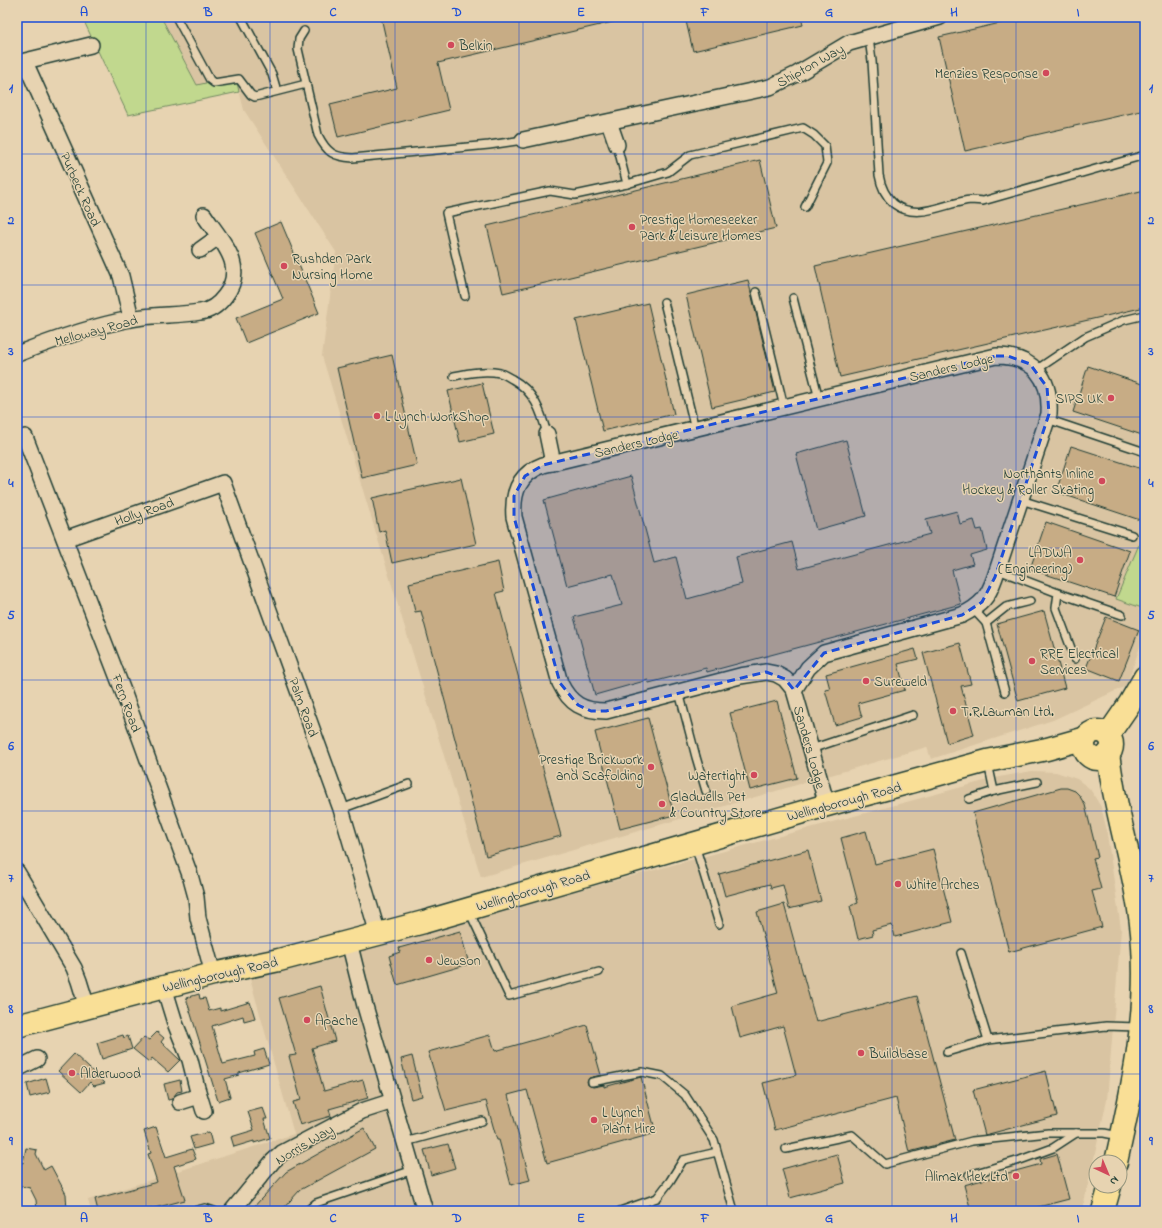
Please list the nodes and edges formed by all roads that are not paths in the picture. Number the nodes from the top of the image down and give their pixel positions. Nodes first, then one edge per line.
1 (176, 17) edge
2 (241, 17) edge
3 (940, 17) edge
4 (304, 31) dead end
5 (869, 38) junction
6 (91, 44) dead end
7 (21, 62) edge
8 (306, 84) junction
9 (277, 91) junction
10 (609, 122) junction
11 (523, 140) joint
12 (617, 145) joint
13 (1145, 155) edge
14 (627, 184) junction
15 (805, 207) dead end
16 (204, 216) dead end
17 (218, 237) junction
18 (200, 250) dead end
19 (756, 292) dead end
20 (465, 296) dead end
21 (792, 298) dead end
22 (664, 302) dead end
23 (1145, 315) edge
24 (131, 318) junction
25 (17, 354) edge
26 (1036, 370) junction
27 (454, 376) dead end
28 (819, 399) junction
29 (784, 408) junction
30 (1047, 419) junction
31 (695, 429) junction
32 (547, 434) joint
33 (25, 438) dead end
34 (1145, 452) edge
35 (553, 463) junction
36 (223, 483) joint
37 (1021, 500) junction
38 (1132, 535) dead end
39 (65, 539) junction
40 (998, 570) junction
41 (1058, 593) junction
42 (1030, 601) dead end
43 (973, 609) junction
44 (1122, 615) dead end
45 (986, 623) junction
46 (1075, 659) dead end
47 (1145, 677) edge
48 (794, 690) junction
49 (679, 692) junction
50 (1005, 692) dead end
51 (913, 715) dead end
52 (1097, 747) junction
53 (811, 749) junction
54 (987, 761) junction
55 (1037, 782) dead end
56 (409, 784) dead end
57 (706, 791) dead end
58 (994, 791) junction
59 (969, 799) dead end
60 (827, 804) junction
61 (341, 809) junction
62 (695, 843) junction
63 (17, 872) edge
64 (1141, 888) edge
65 (468, 908) junction
66 (719, 924) dead end
67 (378, 934) junction
68 (349, 942) junction
69 (961, 953) dead end
70 (599, 972) dead end
71 (213, 974) junction
72 (164, 987) junction
73 (87, 1007) junction
74 (17, 1026) edge
75 (1141, 1028) junction
76 (988, 1040) junction
77 (947, 1052) dead end
78 (37, 1059) dead end
79 (17, 1069) edge
80 (592, 1082) dead end
81 (199, 1096) junction
82 (393, 1100) junction
83 (180, 1102) dead end
84 (204, 1110) dead end
85 (482, 1121) dead end
86 (1076, 1133) junction
87 (1122, 1137) junction
88 (405, 1142) junction
89 (786, 1149) dead end
90 (717, 1152) junction
91 (1118, 1154) edge
92 (413, 1170) junction
93 (969, 1174) dead end
94 (1108, 1194) edge
95 (194, 1211) edge
96 (214, 1211) edge
97 (232, 1211) edge
98 (306, 1211) edge
99 (425, 1211) edge
100 (620, 1211) edge
101 (734, 1211) edge
102 (1103, 1211) edge

1 - 9 lane
2 - 9 lane
3 - 5 street, Shipton Way
4 - 8 lane
5 - 10 street, Shipton Way
5 - 13 lane
6 - 7 street
7 - 24 street, Purbeck Road
8 - 9 lane
8 - 11 lane
10 - 11 street, Shipton Way
10 - 12 street
12 - 14 lane
14 - 15 lane
14 - 20 lane
16 - 17 street, Melloway Road
17 - 18 street
17 - 24 street, Melloway Road
19 - 29 lane
21 - 28 lane
22 - 31 lane
23 - 26 lane
24 - 25 street, Melloway Road
26 - 28 street, Sanders Lodge
26 - 30 street, Sanders Lodge
27 - 32 lane
28 - 29 street, Sanders Lodge
29 - 31 street, Sanders Lodge
30 - 34 lane
30 - 37 street, Sanders Lodge
31 - 35 street, Sanders Lodge
32 - 35 street
33 - 39 street, Fern Road
35 - 49 street, Sanders Lodge
36 - 39 street, Holly Road
36 - 61 street, Palm Road
37 - 38 lane
37 - 40 street, Sanders Lodge
39 - 71 street, Fern Road
40 - 41 lane
40 - 43 street, Sanders Lodge
41 - 44 lane
41 - 46 lane
42 - 45 lane
43 - 45 lane
43 - 48 street, Sanders Lodge
45 - 50 lane
47 - 52 main road
48 - 49 street, Sanders Lodge
48 - 53 street, Sanders Lodge
49 - 57 lane
51 - 53 lane
52 - 54 main road, Wellingborough Road
52 - 64 main road
53 - 60 street, Sanders Lodge
54 - 58 lane
54 - 60 main road, Wellingborough Road
55 - 58 lane
56 - 61 lane
58 - 59 lane
60 - 62 main road, Wellingborough Road
61 - 67 street, Palm Road
62 - 65 main road, Wellingborough Road
62 - 66 lane
63 - 73 street
64 - 75 main road
65 - 67 main road, Wellingborough Road
65 - 70 lane
67 - 68 main road, Wellingborough Road
68 - 71 main road, Wellingborough Road
68 - 82 street
69 - 76 lane
71 - 72 main road, Wellingborough Road
72 - 73 main road, Wellingborough Road
72 - 81 street
73 - 74 main road, Wellingborough Road
75 - 76 lane
75 - 87 main road
76 - 77 lane
78 - 79 street
80 - 90 lane
81 - 83 street
81 - 84 street
82 - 88 street
82 - 97 street, Norris Way
85 - 88 lane
86 - 87 lane
86 - 89 lane
86 - 93 lane
87 - 91 main road
88 - 92 street
90 - 100 lane
90 - 101 lane
92 - 98 lane
92 - 99 street
94 - 102 main road
95 - 96 lane

